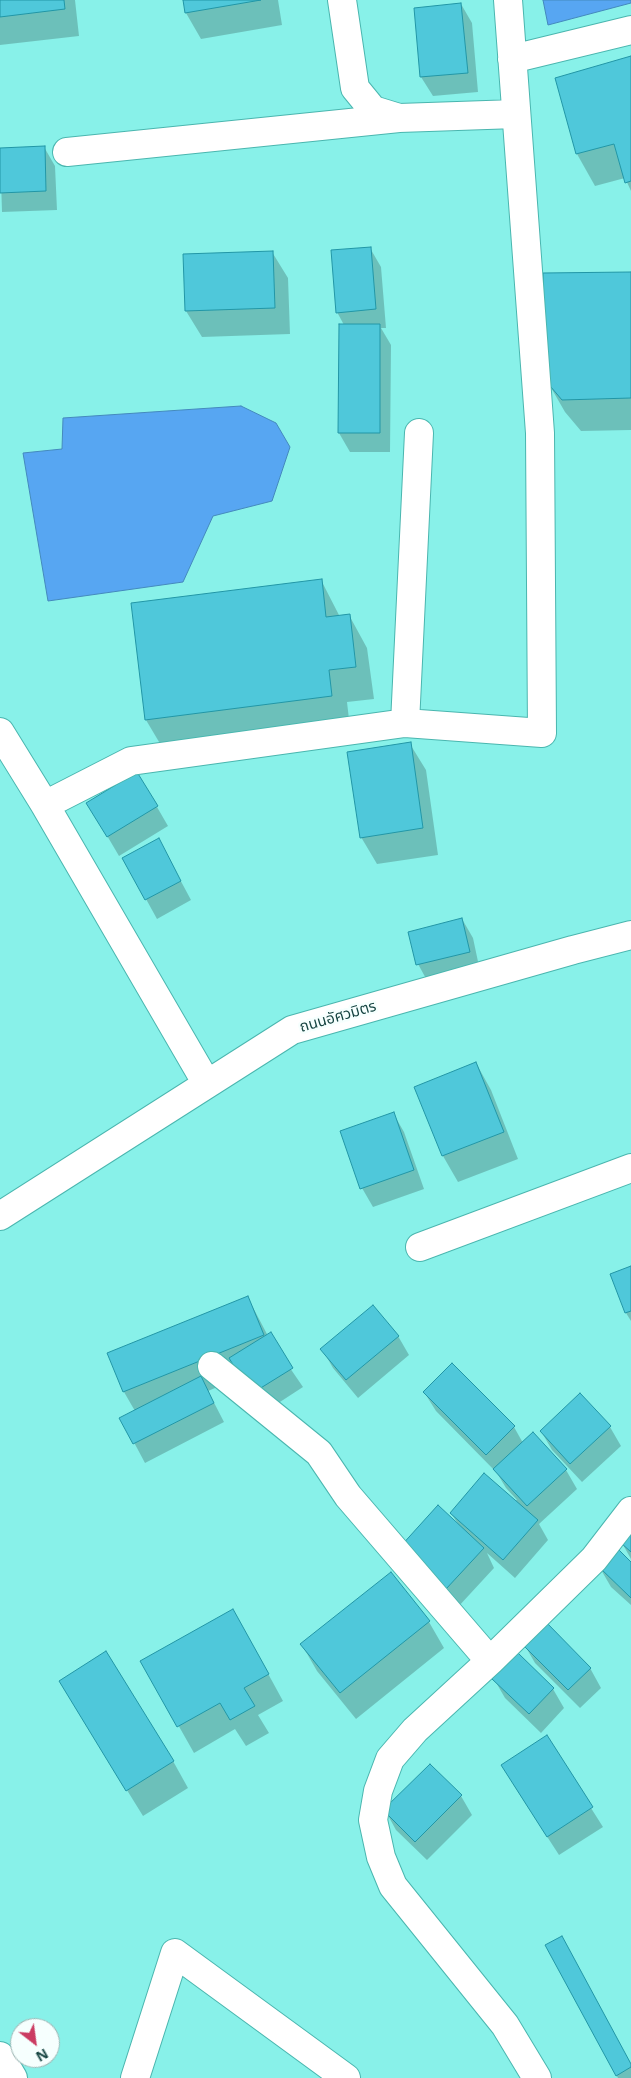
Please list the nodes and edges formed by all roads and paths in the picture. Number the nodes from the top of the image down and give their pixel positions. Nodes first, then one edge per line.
1 (342, 0) edge
2 (508, 0) edge
3 (631, 30) edge
4 (512, 59) junction
5 (516, 114) junction
6 (398, 118) junction
7 (67, 152) dead end
8 (419, 433) dead end
9 (405, 723) junction
10 (0, 732) edge
11 (45, 805) junction
12 (631, 935) edge
13 (207, 1084) junction
14 (631, 1168) edge
15 (0, 1216) edge
16 (420, 1247) dead end
17 (212, 1366) dead end
18 (631, 1511) edge
19 (490, 1661) junction
20 (0, 2056) edge
21 (13, 2078) edge
22 (135, 2078) edge
23 (346, 2078) edge
24 (537, 2078) edge

1 - 6 street
2 - 4 street
3 - 4 street
4 - 5 street
5 - 6 street
5 - 9 street
6 - 7 street
8 - 9 street
9 - 11 street
10 - 11 street
11 - 13 street
12 - 13 street, ถนนอัศวมิตร
13 - 15 street, ถนนอัศวมิตร
14 - 16 street
17 - 19 street
18 - 19 street
19 - 24 street
20 - 21 street
22 - 23 street

